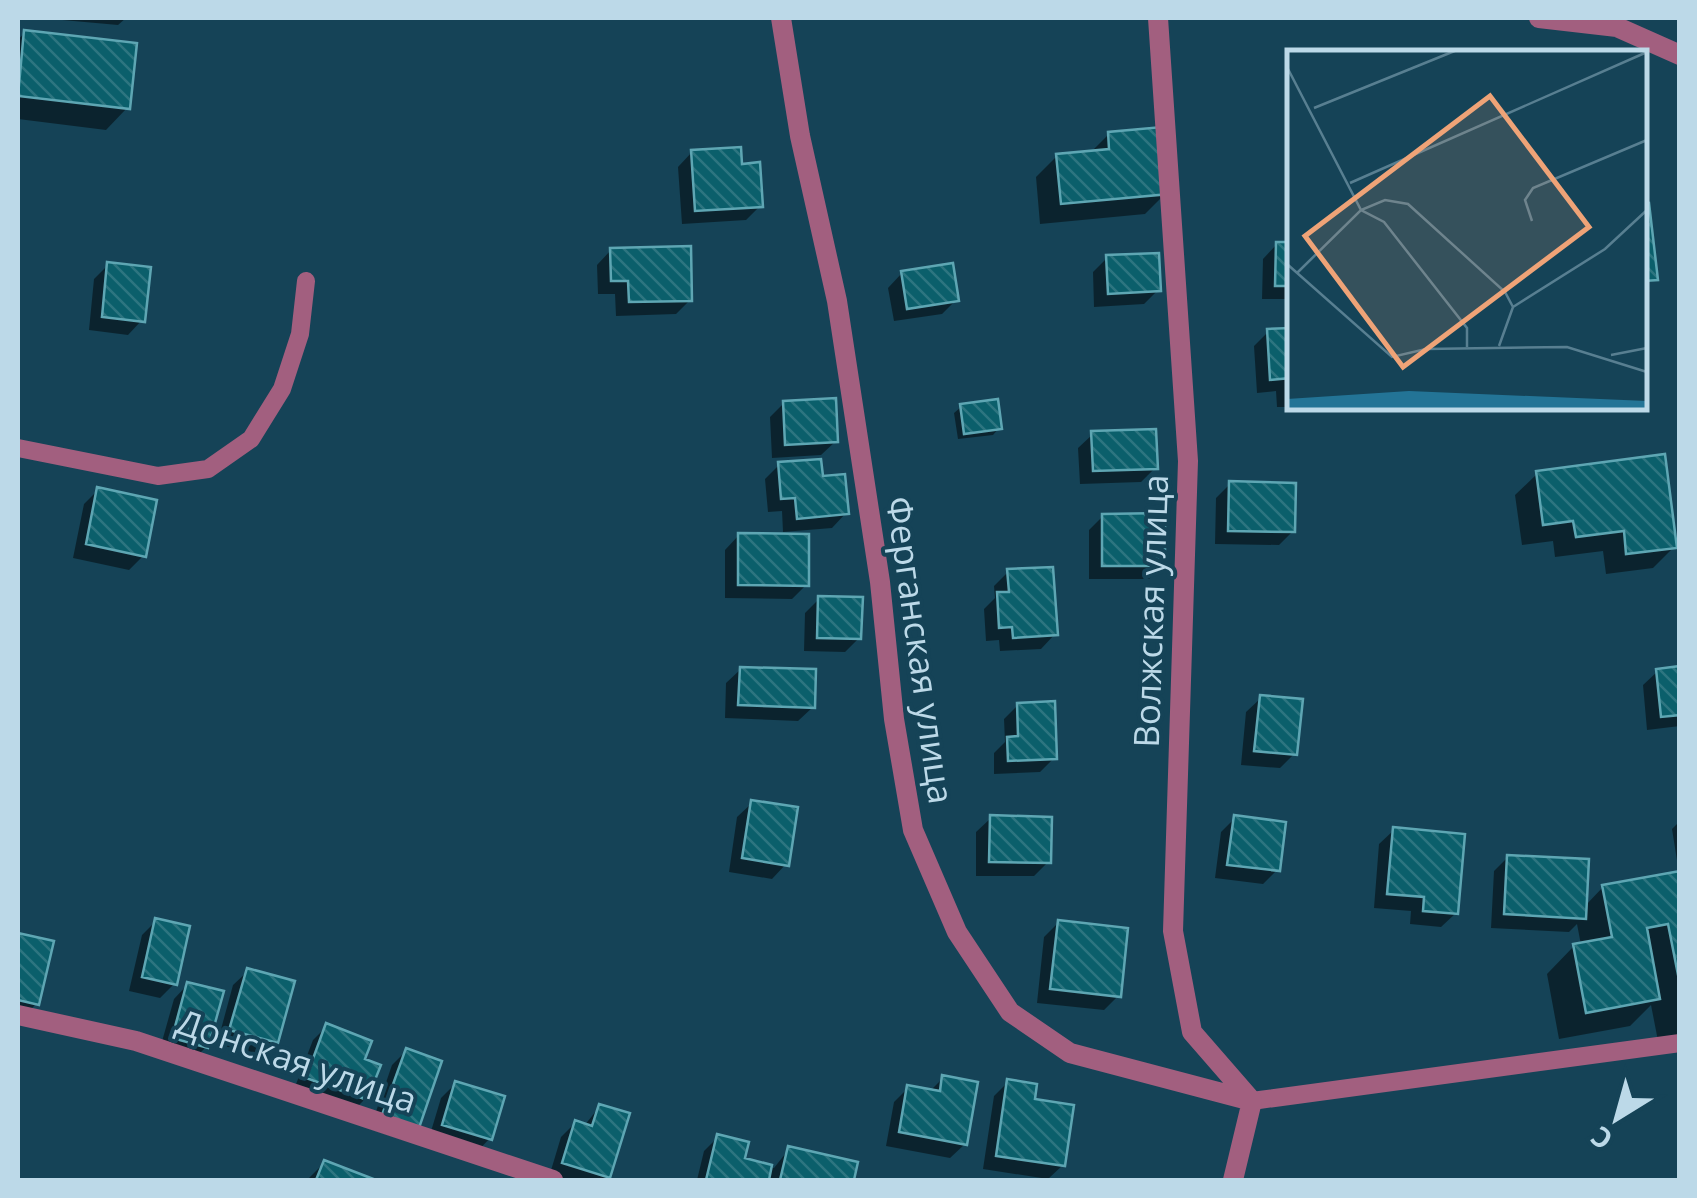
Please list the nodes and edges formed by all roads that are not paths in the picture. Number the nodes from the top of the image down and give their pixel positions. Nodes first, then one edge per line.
1 (781, 18) edge
2 (1158, 18) edge
3 (1539, 18) edge
4 (1680, 55) edge
5 (306, 281) dead end
6 (18, 448) edge
7 (18, 1015) edge
8 (1680, 1043) edge
9 (1252, 1101) junction
10 (553, 1180) edge
11 (1233, 1180) edge

1 - 9 street, Ферганская улица
2 - 9 street, Волжская улица
3 - 4 street
5 - 6 lane
7 - 10 street, Донская улица
8 - 9 lane
9 - 11 street

